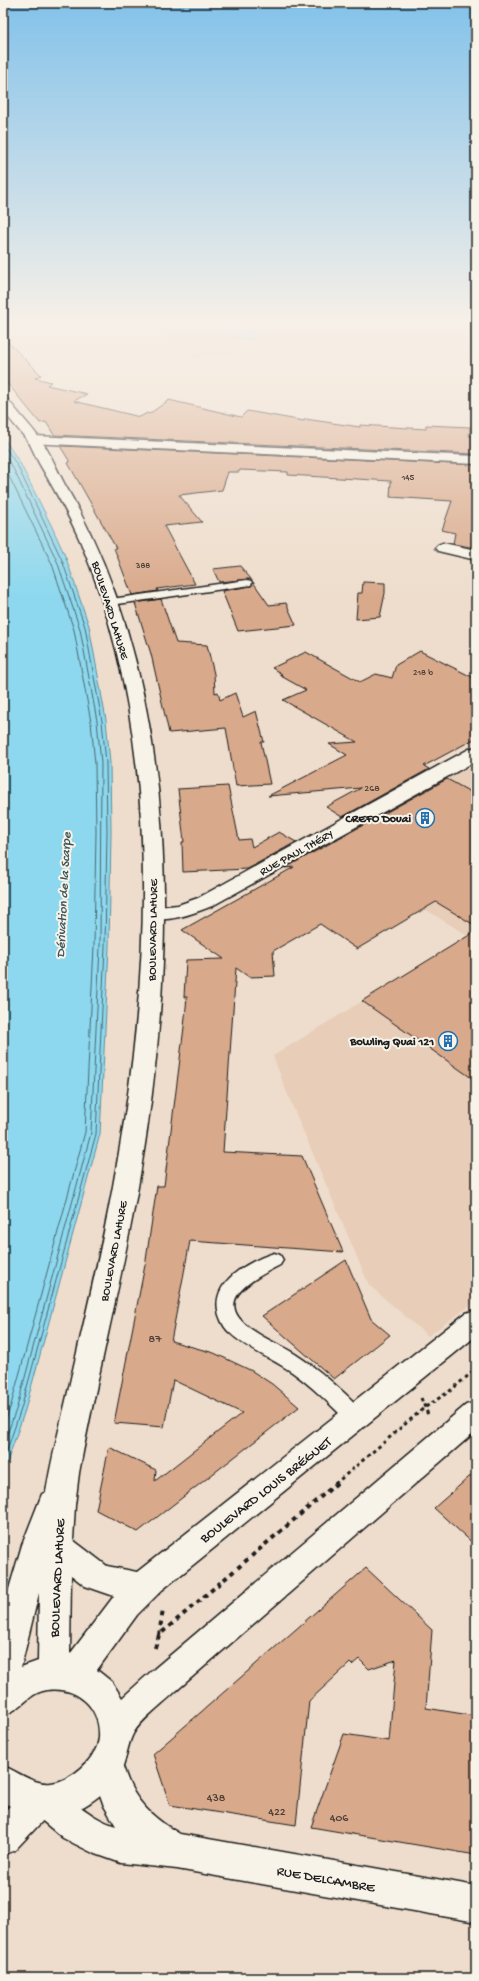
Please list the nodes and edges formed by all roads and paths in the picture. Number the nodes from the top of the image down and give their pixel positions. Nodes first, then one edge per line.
1 (12, 413) edge
2 (34, 440) junction
3 (476, 460) edge
4 (443, 548) dead end
5 (476, 555) edge
6 (247, 583) dead end
7 (111, 602) junction
8 (476, 753) edge
9 (154, 914) junction
10 (274, 1260) dead end
11 (476, 1321) edge
12 (476, 1369) edge
13 (407, 1375) junction
14 (424, 1408) junction
15 (476, 1414) edge
16 (356, 1417) junction
17 (444, 1441) junction
18 (62, 1482) junction
19 (58, 1546) junction
20 (143, 1588) junction
21 (64, 1675) junction
22 (3, 1676) edge
23 (164, 1680) junction
24 (3, 1699) edge
25 (115, 1730) junction
26 (106, 1764) junction
27 (3, 1783) edge
28 (42, 1800) junction
29 (3, 1838) edge
30 (177, 1851) junction
31 (476, 1904) edge

1 - 2 main road, BOULEVARD LAHURE
2 - 3 main road
2 - 7 main road, BOULEVARD LAHURE
4 - 5 main road
6 - 7 lane
7 - 9 main road, BOULEVARD LAHURE
8 - 9 main road, RUE PAUL THÉRY
9 - 18 main road, BOULEVARD LAHURE
10 - 16 lane
11 - 13 main road, BOULEVARD LOUIS BRÉGUET
12 - 14 path
13 - 14 path
13 - 16 main road, BOULEVARD LOUIS BRÉGUET
14 - 17 path
14 - 23 path
15 - 17 main road
16 - 20 main road, BOULEVARD LOUIS BRÉGUET
17 - 23 main road
18 - 19 main road, BOULEVARD LAHURE
18 - 22 main road, BOULEVARD LAHURE
19 - 20 main road
19 - 21 main road, BOULEVARD LAHURE
20 - 21 main road, BOULEVARD LOUIS BRÉGUET
21 - 24 main road
21 - 25 main road
23 - 25 main road
25 - 26 main road
26 - 28 main road
26 - 30 main road, RUE DELCAMBRE
27 - 28 main road
28 - 29 main road
28 - 30 main road, RUE DELCAMBRE
30 - 31 main road, RUE DELCAMBRE

